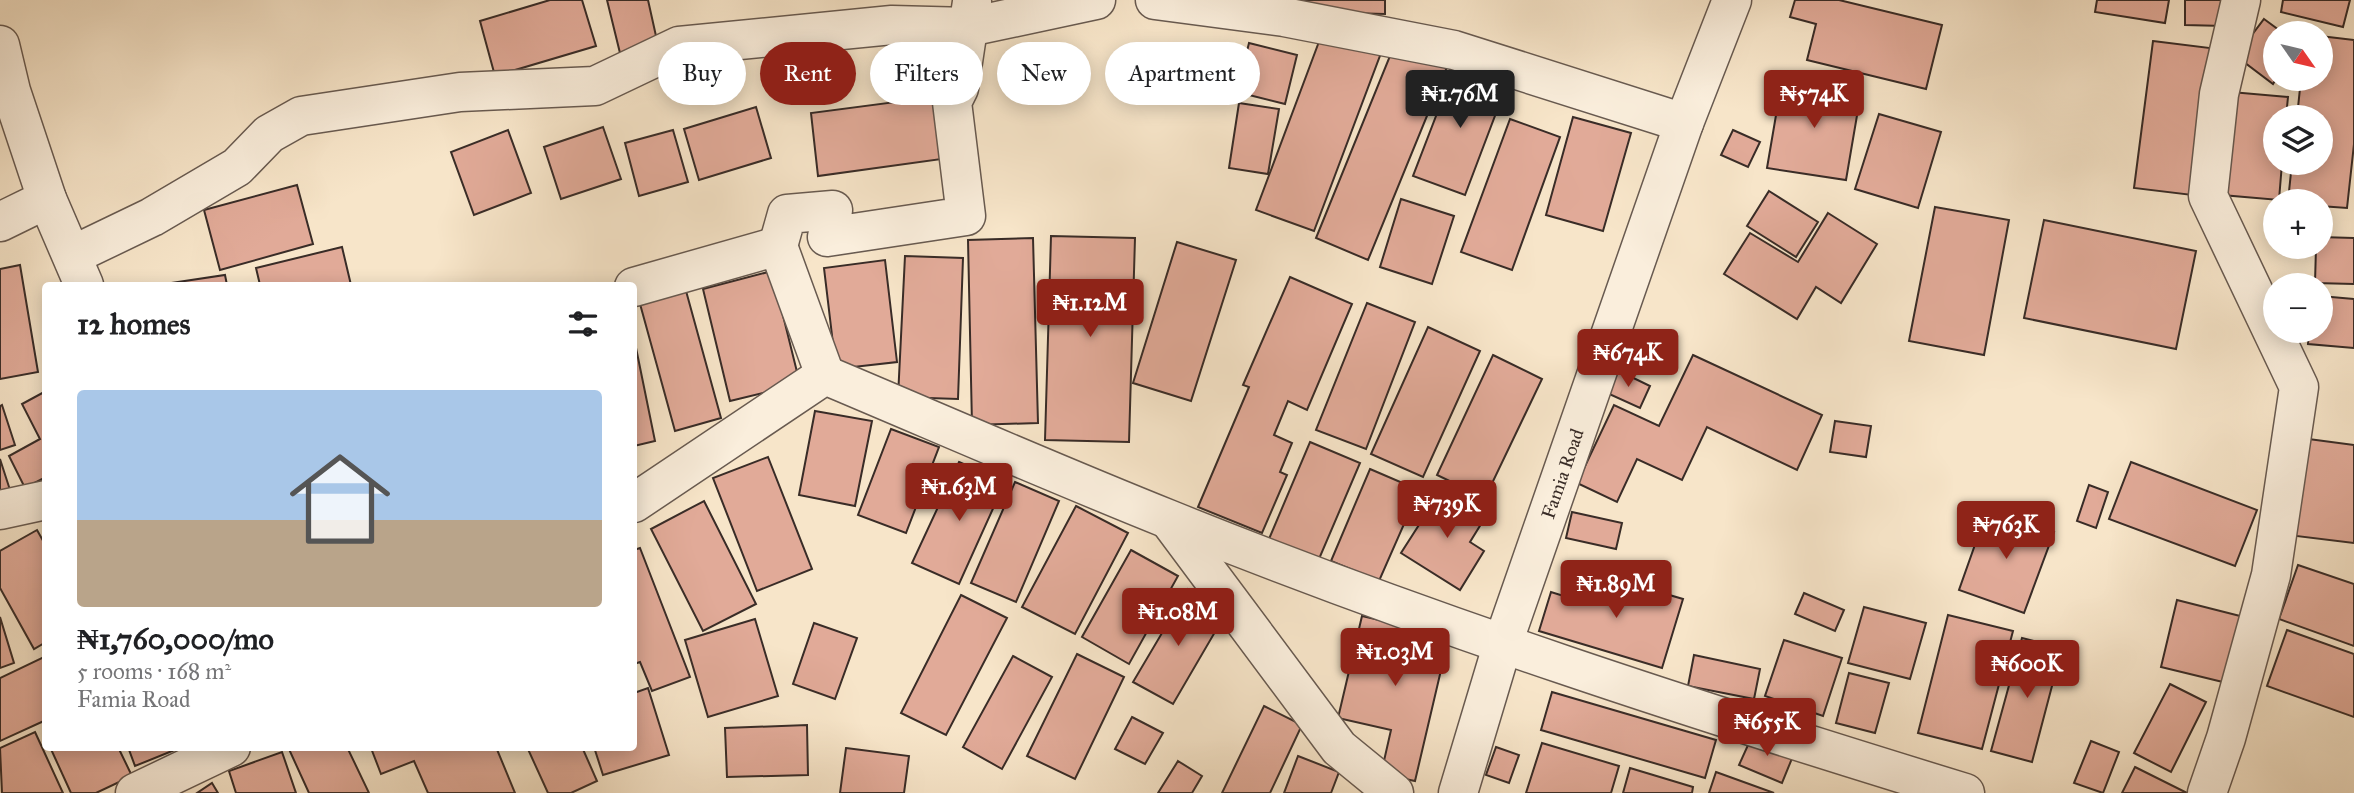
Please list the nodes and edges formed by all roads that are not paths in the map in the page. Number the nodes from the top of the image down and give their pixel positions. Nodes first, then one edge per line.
1 (1096, 0) edge
2 (1155, 0) edge
3 (1732, 0) edge
4 (2241, 0) edge
5 (971, 13) edge
6 (0, 46) edge
7 (1684, 123) junction
8 (47, 199) junction
9 (0, 222) edge
10 (778, 246) junction
11 (78, 270) edge
12 (637, 286) edge
13 (825, 375) junction
14 (42, 501) edge
15 (637, 501) edge
16 (0, 510) edge
17 (1169, 520) junction
18 (1503, 643) junction
19 (223, 751) edge
20 (135, 793) edge
21 (1394, 793) edge
22 (1458, 793) edge
23 (1965, 793) edge
24 (2207, 793) edge

1 - 5 street
2 - 7 street
3 - 7 street, Famia Road
4 - 24 street
5 - 10 street
5 - 11 street
6 - 8 street
7 - 18 street, Famia Road
8 - 9 street
8 - 11 street
10 - 12 street
10 - 13 street
13 - 15 street
13 - 17 street
14 - 16 street
17 - 18 street
17 - 21 street
18 - 22 street, Famia Road
18 - 23 street
19 - 20 street

